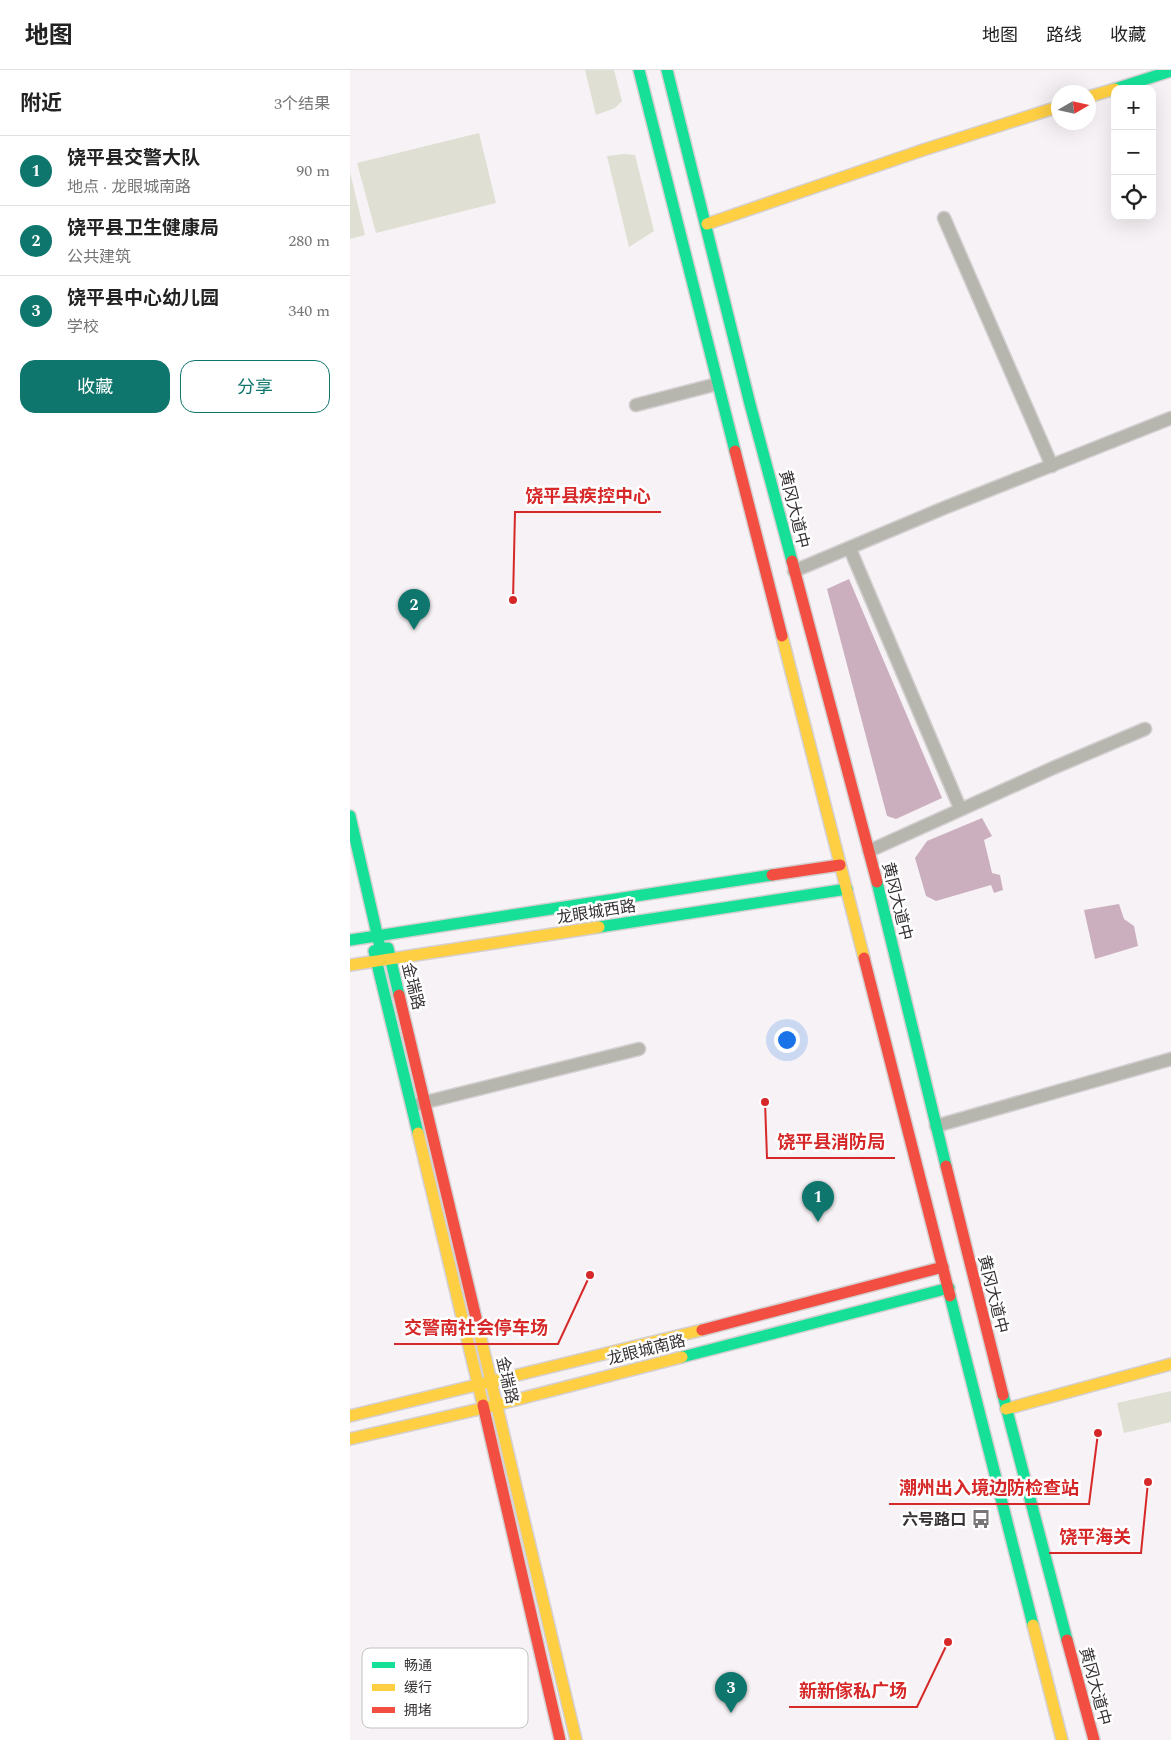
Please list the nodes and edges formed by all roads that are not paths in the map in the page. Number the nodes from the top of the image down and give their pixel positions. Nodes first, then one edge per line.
1 (639, 70) edge
2 (667, 70) edge
3 (1171, 71) edge
4 (1127, 85) edge
5 (1111, 90) edge
6 (1096, 95) edge
7 (1051, 109) edge
8 (944, 218) dead end
9 (707, 224) junction
10 (701, 261) junction
11 (718, 384) junction
12 (636, 405) dead end
13 (1171, 418) edge
14 (1052, 466) junction
15 (850, 549) junction
16 (781, 575) junction
17 (1146, 729) dead end
18 (960, 808) junction
19 (350, 816) edge
20 (867, 856) junction
21 (844, 864) junction
22 (847, 890) junction
23 (350, 940) edge
24 (381, 950) junction
25 (350, 965) edge
26 (640, 1049) dead end
27 (1171, 1059) edge
28 (913, 1094) junction
29 (425, 1102) junction
30 (411, 1106) junction
31 (936, 1126) junction
32 (943, 1267) junction
33 (949, 1288) junction
34 (1171, 1364) edge
35 (491, 1381) junction
36 (478, 1384) junction
37 (497, 1404) junction
38 (484, 1408) junction
39 (1006, 1409) junction
40 (350, 1416) edge
41 (350, 1439) edge
42 (560, 1740) edge
43 (576, 1740) edge
44 (1062, 1740) edge
45 (1094, 1740) edge

1 - 10 main road, 黄冈大道中
2 - 9 main road, 黄冈大道中
3 - 4 main road
5 - 6 main road
7 - 9 main road
8 - 14 street
9 - 10 main road, 黄冈大道中
10 - 11 main road, 黄冈大道中
10 - 16 main road, 黄冈大道中
11 - 12 street
11 - 16 main road, 黄冈大道中
13 - 14 street
14 - 15 street
15 - 16 street
15 - 18 street
16 - 20 main road, 黄冈大道中
16 - 21 main road, 黄冈大道中
17 - 18 street
18 - 20 street
19 - 24 main road, 金瑞路
20 - 28 main road, 黄冈大道中
21 - 22 main road, 黄冈大道中
21 - 23 main road, 龙眼城西路
22 - 25 main road, 龙眼城西路
22 - 28 main road, 黄冈大道中
24 - 29 main road, 金瑞路
24 - 30 main road, 金瑞路
26 - 29 street
27 - 31 street
28 - 31 main road, 黄冈大道中
28 - 32 main road, 黄冈大道中
29 - 30 street
29 - 35 main road, 金瑞路
30 - 36 main road, 金瑞路
31 - 39 main road, 黄冈大道中
32 - 33 main road, 黄冈大道中
32 - 35 main road, 龙眼城南路
33 - 37 main road, 龙眼城南路
33 - 44 main road, 黄冈大道中
34 - 39 main road
35 - 36 main road, 龙眼城南路
35 - 37 main road, 金瑞路
36 - 38 main road, 金瑞路
36 - 40 main road, 龙眼城南路
37 - 38 main road, 龙眼城南路
37 - 43 main road, 金瑞路
38 - 41 main road, 龙眼城南路
38 - 42 main road, 金瑞路
39 - 45 main road, 黄冈大道中

